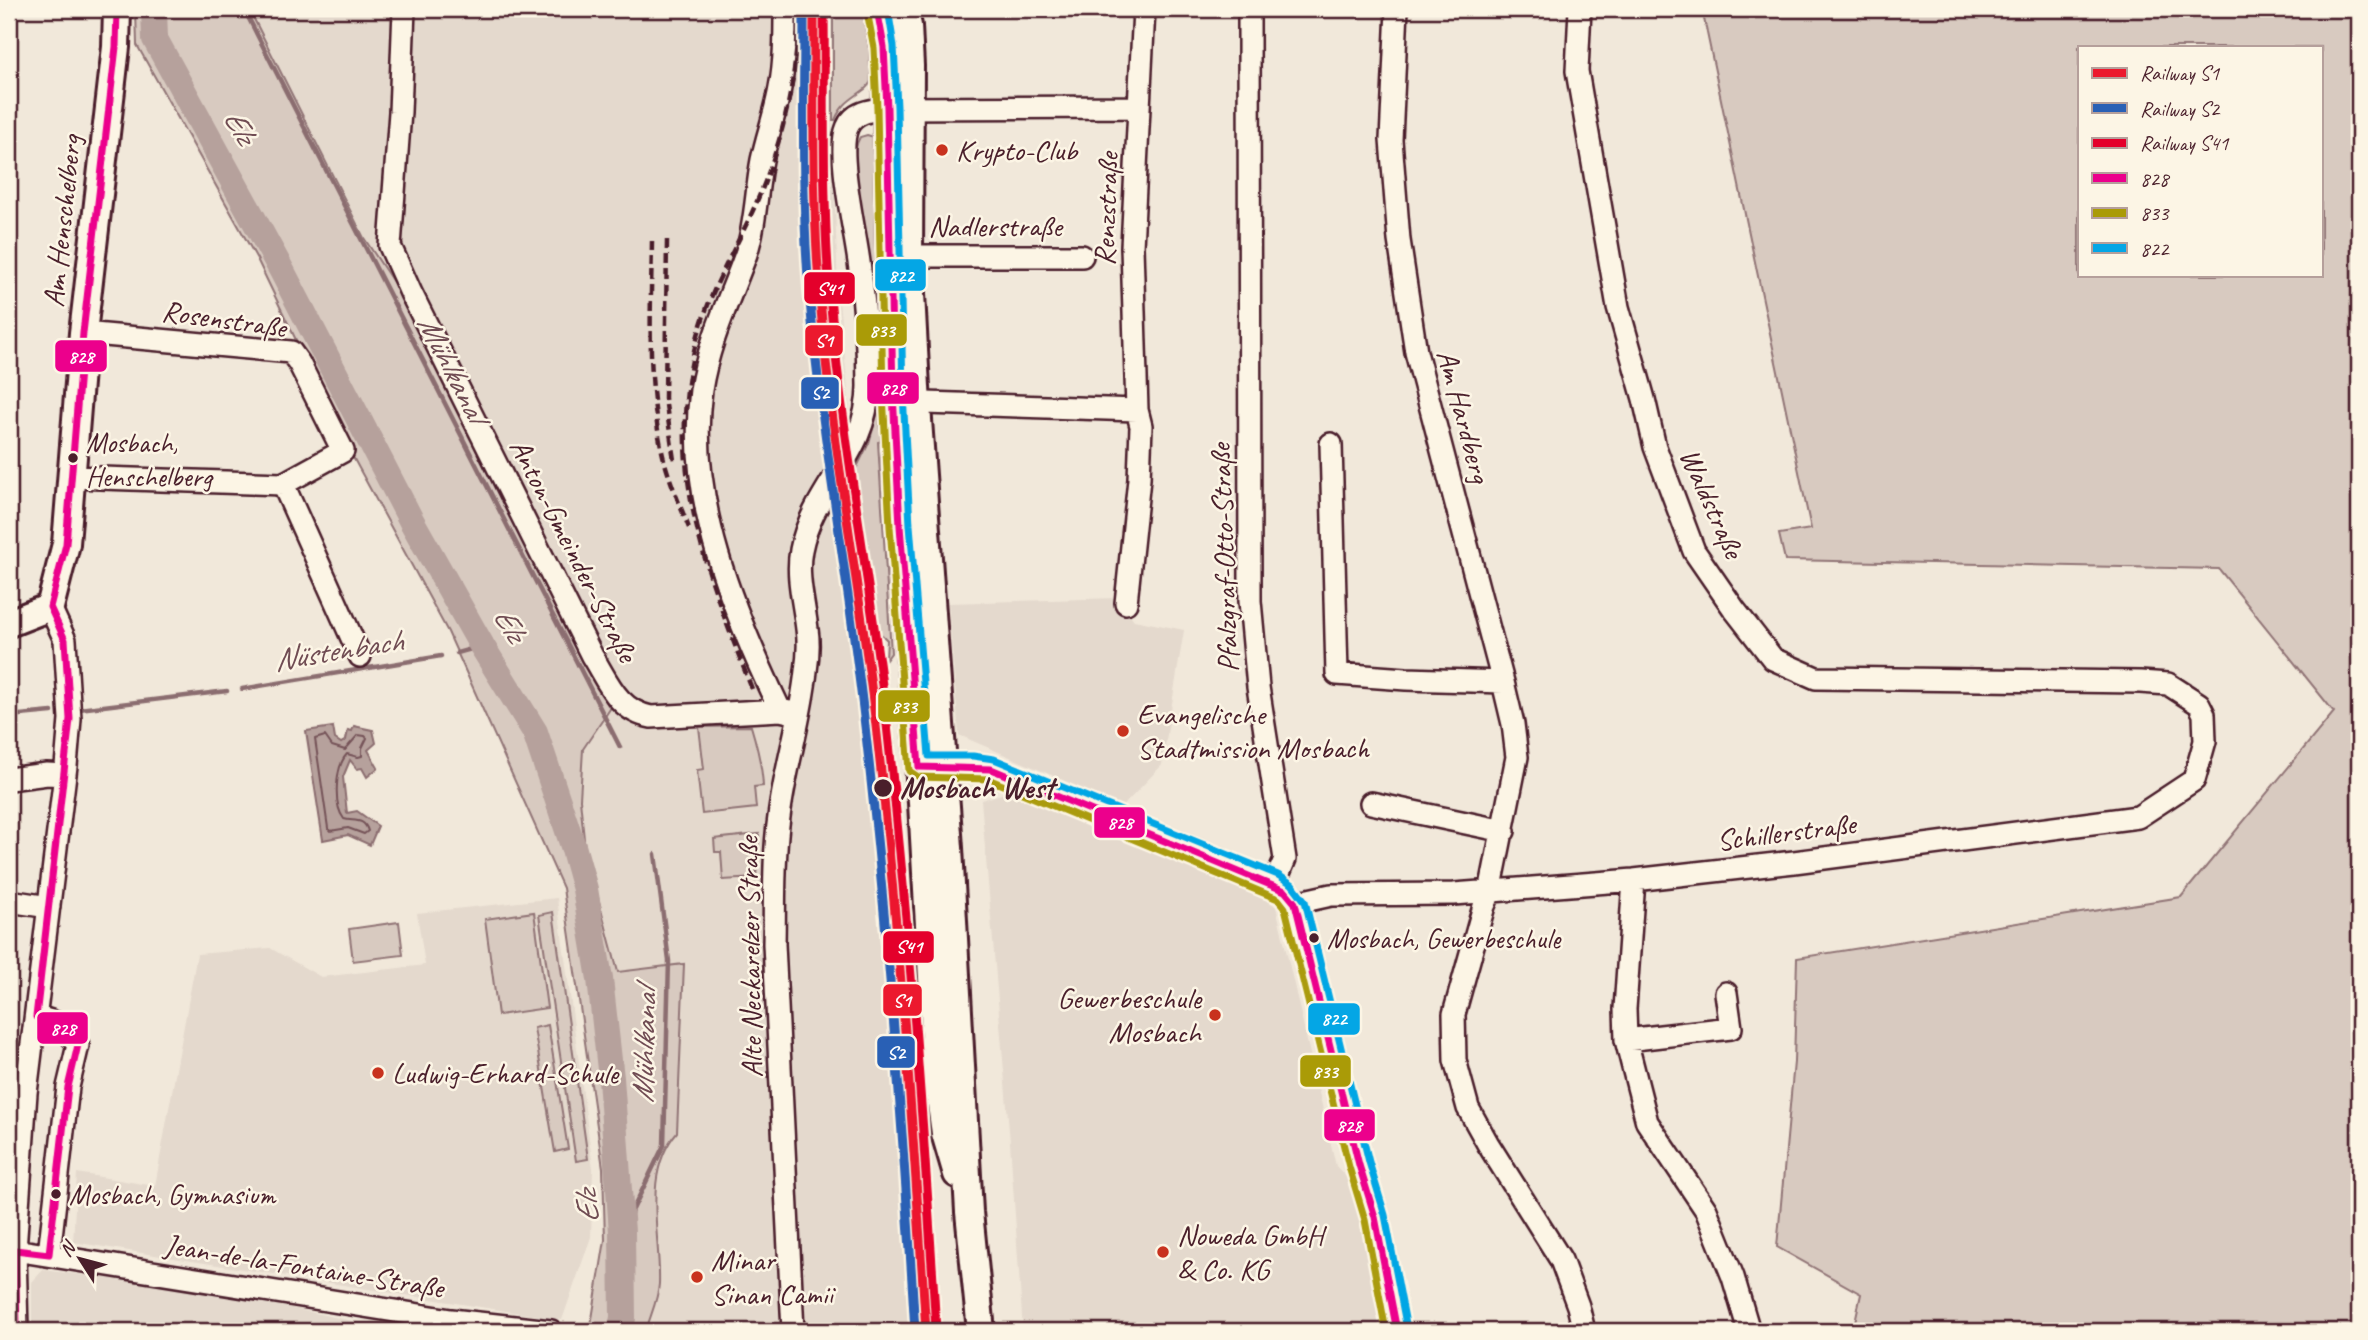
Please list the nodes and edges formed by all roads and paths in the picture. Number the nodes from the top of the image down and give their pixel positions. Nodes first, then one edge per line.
1 (117, 9) edge
2 (404, 9) edge
3 (785, 9) edge
4 (877, 9) edge
5 (904, 9) edge
6 (1144, 9) edge
7 (1249, 9) edge
8 (1397, 9) edge
9 (1580, 9) edge
10 (1139, 107) junction
11 (912, 109) junction
12 (909, 256) junction
13 (1082, 256) dead end
14 (83, 332) junction
15 (917, 406) junction
16 (1137, 410) junction
17 (895, 424) junction
18 (1331, 444) dead end
19 (71, 477) junction
20 (283, 484) junction
21 (1126, 603) dead end
22 (50, 607) junction
23 (9, 623) edge
24 (360, 656) dead end
25 (1503, 682) junction
26 (2199, 704) joint
27 (789, 712) junction
28 (931, 767) junction
29 (65, 775) junction
30 (9, 779) edge
31 (1371, 803) dead end
32 (1504, 831) junction
33 (1633, 880) junction
34 (1274, 884) junction
35 (1490, 892) junction
36 (9, 901) edge
37 (1295, 903) junction
38 (49, 907) junction
39 (1727, 993) dead end
40 (36, 1017) junction
41 (1626, 1041) junction
42 (18, 1093) edge
43 (15, 1250) junction
44 (49, 1254) junction
45 (17, 1331) edge
46 (551, 1331) edge
47 (793, 1331) edge
48 (981, 1331) edge
49 (1397, 1331) edge
50 (1584, 1331) edge
51 (1749, 1331) edge

1 - 14 main road, Am Henschelberg
2 - 27 street, Anton-Gmeinder-Straße
3 - 27 street
4 - 11 main road
5 - 11 main road
6 - 10 street, Renzstraße
7 - 34 street, Pfalzgraf-Otto-Straße
8 - 25 street, Am Hardberg
9 - 26 street, Waldstraße
10 - 11 street, Alte Neckarelzer Straße
10 - 16 street, Renzstraße
11 - 12 main road
11 - 17 main road
11 - 27 street, Alte Neckarelzer Straße
12 - 13 street, Nadlerstraße
12 - 15 main road
14 - 19 main road, Am Henschelberg
14 - 20 street, Rosenstraße
15 - 16 street
15 - 17 street
15 - 28 main road
16 - 21 street, Renzstraße
17 - 28 main road
18 - 25 street
19 - 20 street
19 - 22 main road, Am Henschelberg
20 - 24 street
22 - 23 main road
22 - 29 street
25 - 32 street, Am Hardberg
26 - 33 street, Schillerstraße
27 - 47 street, Alte Neckarelzer Straße
28 - 34 street
28 - 48 main road
29 - 30 street
29 - 38 street
31 - 32 street
32 - 35 street, Am Hardberg
33 - 35 street, Schillerstraße
33 - 41 street
34 - 37 street
35 - 37 street, Schillerstraße
35 - 50 street, Am Hardberg
36 - 38 street
37 - 49 street
38 - 40 street
39 - 41 street
40 - 42 street
40 - 44 street
41 - 51 street
42 - 43 street
43 - 44 street, Jean-de-la-Fontaine-Straße
43 - 45 street
44 - 46 street, Jean-de-la-Fontaine-Straße

